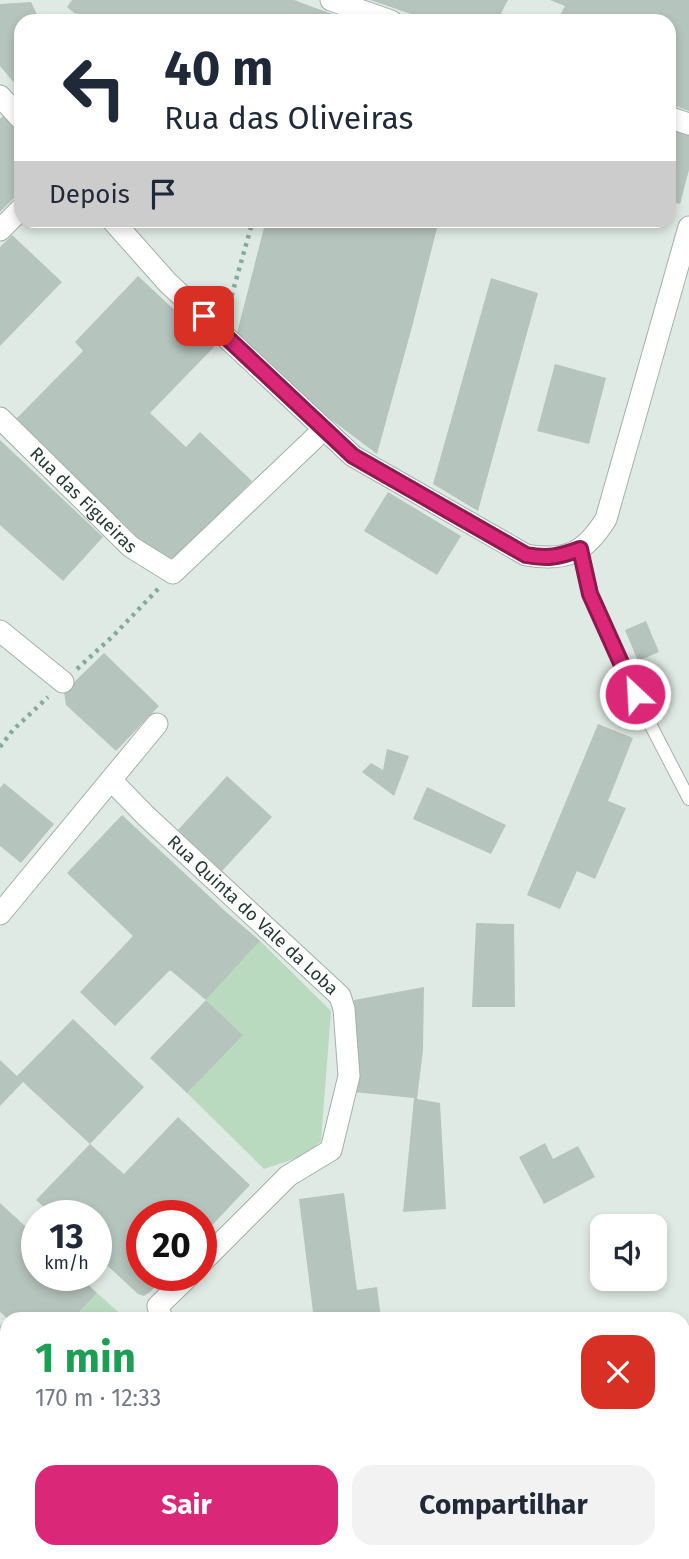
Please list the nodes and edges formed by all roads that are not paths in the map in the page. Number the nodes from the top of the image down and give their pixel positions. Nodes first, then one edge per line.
1 (331, 0) edge
2 (371, 14) edge
3 (0, 96) edge
4 (14, 111) edge
5 (14, 216) edge
6 (689, 227) edge
7 (119, 228) edge
8 (0, 230) edge
9 (0, 418) edge
10 (324, 429) junction
11 (587, 543) junction
12 (0, 631) edge
13 (63, 682) road end
14 (157, 723) dead end
15 (111, 780) junction
16 (689, 799) edge
17 (0, 914) edge
18 (217, 1247) edge
19 (174, 1291) edge
20 (160, 1312) edge

1 - 2 street
3 - 4 street
5 - 8 street
6 - 11 street
7 - 10 street
9 - 10 street, Rua das Figueiras
10 - 11 street
11 - 16 lane
12 - 13 street
14 - 15 street
15 - 17 street
15 - 18 street, Rua Quinta do Vale da Loba
19 - 20 street

